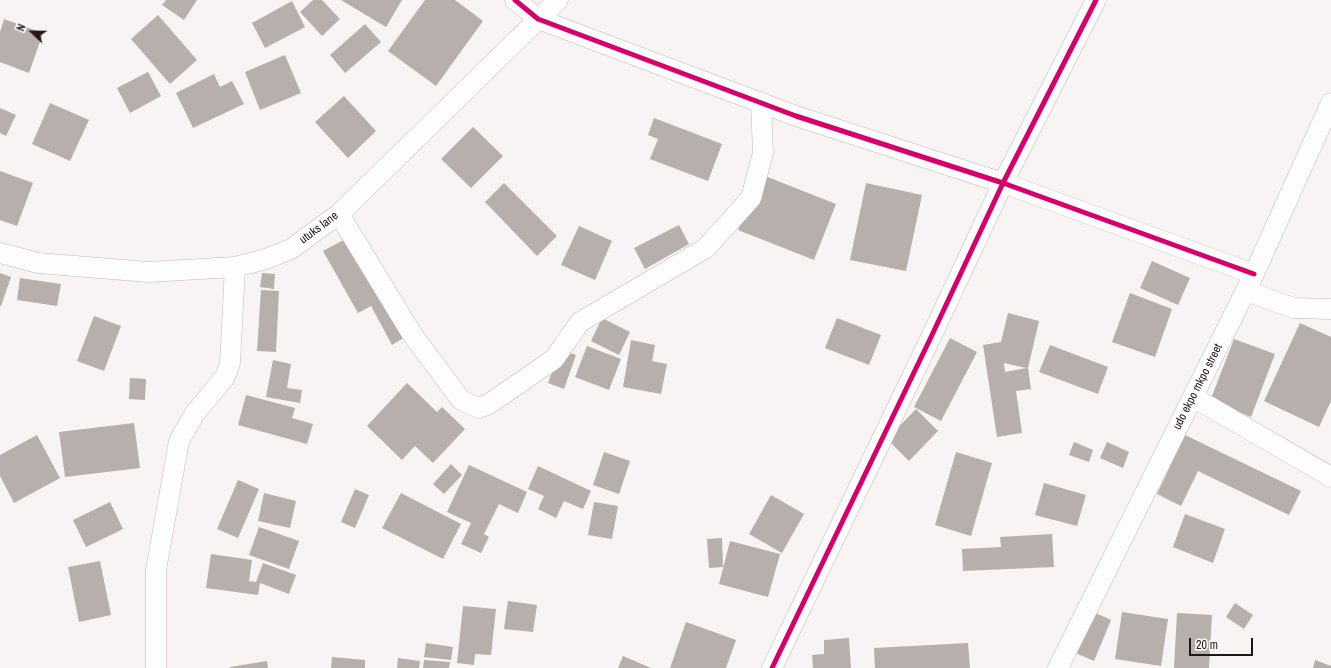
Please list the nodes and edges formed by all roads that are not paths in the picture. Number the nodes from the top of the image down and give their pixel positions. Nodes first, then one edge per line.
1 (515, 0) edge
2 (558, 0) edge
3 (1096, 0) edge
4 (538, 19) junction
5 (761, 102) junction
6 (1331, 103) edge
7 (1002, 183) junction
8 (339, 214) junction
9 (0, 253) edge
10 (235, 267) junction
11 (1254, 274) junction
12 (1246, 291) junction
13 (1331, 309) edge
14 (1193, 397) junction
15 (1331, 477) edge
16 (156, 668) edge
17 (772, 668) edge
18 (1058, 668) edge

1 - 4 street
2 - 4 street, utuks lane
3 - 7 street
4 - 5 street
4 - 8 street, utuks lane
5 - 7 street
5 - 8 street
6 - 11 street, udo ekpo mkpo street
7 - 11 street
7 - 17 street
8 - 10 street, utuks lane
9 - 10 street, utuks lane
10 - 16 street
11 - 12 street, udo ekpo mkpo street
12 - 13 street
12 - 14 street, udo ekpo mkpo street
14 - 15 street
14 - 18 street, udo ekpo mkpo street

